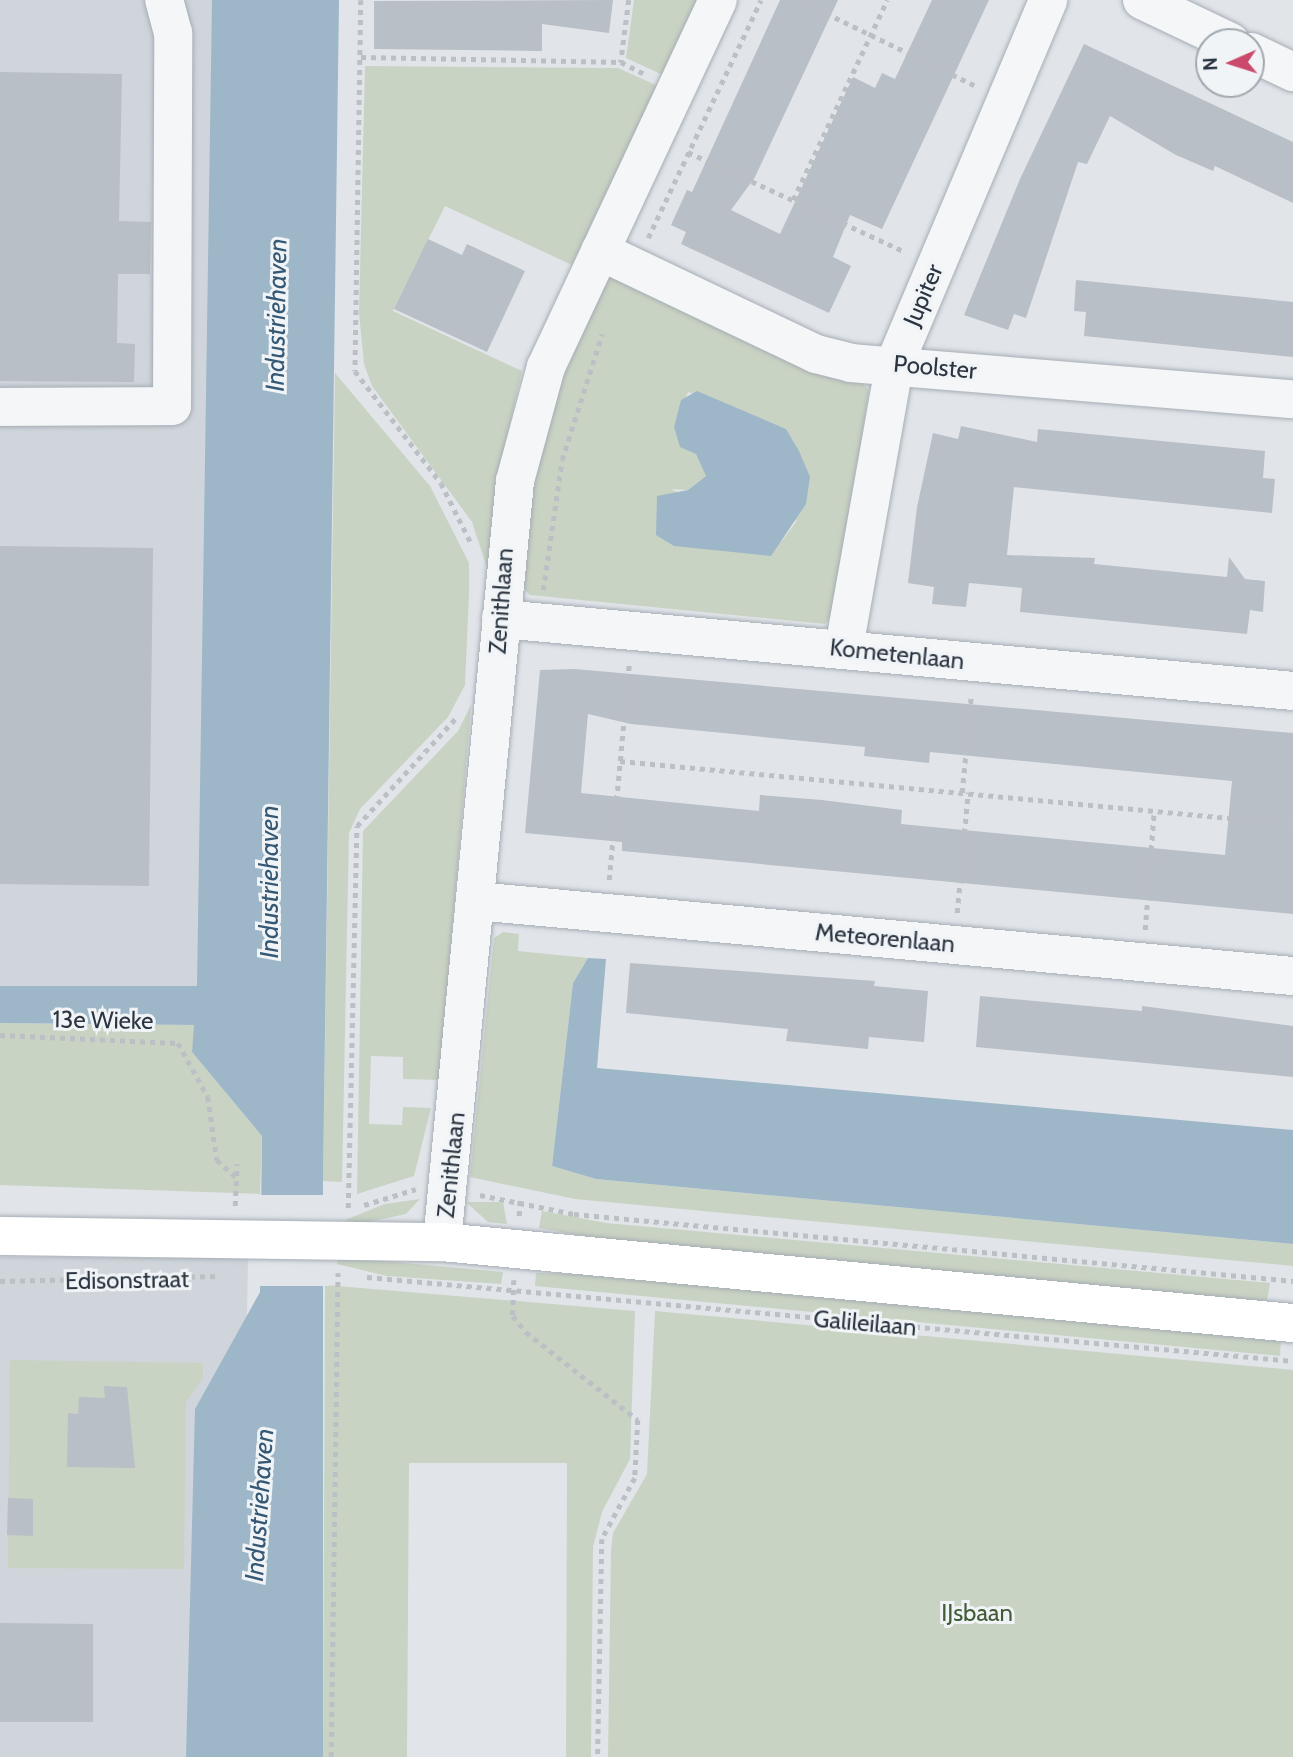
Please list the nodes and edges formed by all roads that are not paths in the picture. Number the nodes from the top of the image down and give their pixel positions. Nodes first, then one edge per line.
1 (164, 0) edge
2 (718, 0) edge
3 (1048, 0) edge
4 (1143, 0) edge
5 (1201, 28) edge
6 (1265, 59) edge
7 (1293, 72) edge
8 (600, 251) junction
9 (895, 363) junction
10 (1293, 399) edge
11 (0, 407) edge
12 (500, 619) junction
13 (844, 648) junction
14 (1293, 691) edge
15 (476, 901) junction
16 (1293, 976) edge
17 (0, 1236) edge
18 (442, 1242) junction
19 (1293, 1323) edge

1 - 11 street
2 - 8 street, Zenithlaan
3 - 9 street, Jupiter
4 - 5 street
6 - 7 street
8 - 9 street, Poolster
8 - 12 street, Zenithlaan
9 - 10 street, Poolster
9 - 13 street, Jupiter
12 - 13 street, Kometenlaan
12 - 15 street, Zenithlaan
13 - 14 street, Kometenlaan
15 - 16 street, Meteorenlaan
15 - 18 street, Zenithlaan
17 - 18 main road, Edisonstraat
18 - 19 main road, Galileilaan

